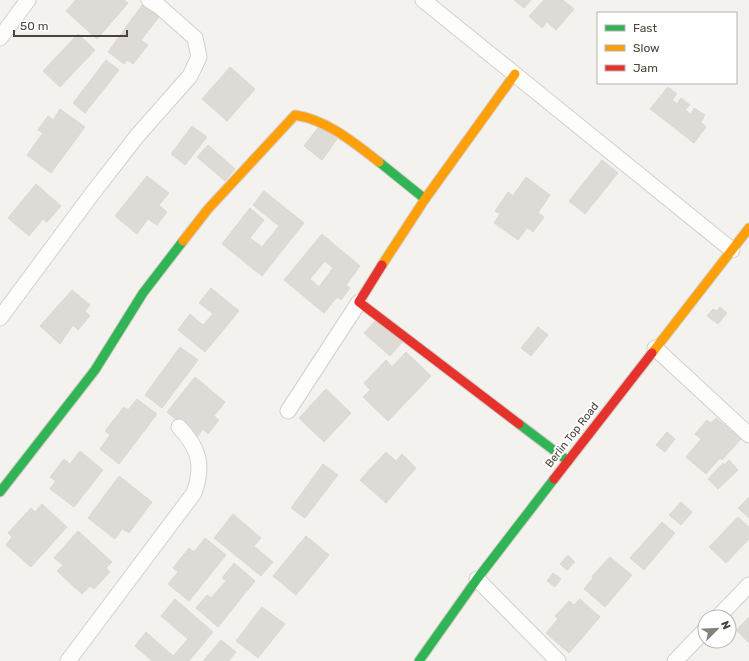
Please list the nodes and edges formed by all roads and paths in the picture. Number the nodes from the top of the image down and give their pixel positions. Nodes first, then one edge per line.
1 (28, 0) edge
2 (149, 0) edge
3 (423, 0) edge
4 (0, 38) edge
5 (515, 74) junction
6 (425, 199) junction
7 (749, 228) edge
8 (732, 250) junction
9 (359, 302) junction
10 (0, 318) edge
11 (655, 348) junction
12 (288, 411) dead end
13 (179, 427) dead end
14 (749, 435) edge
15 (568, 460) junction
16 (0, 492) edge
17 (476, 579) junction
18 (749, 584) edge
19 (726, 609) edge
20 (697, 638) edge
21 (68, 661) edge
22 (419, 661) edge
23 (558, 661) edge
24 (675, 661) edge

1 - 4 street
2 - 10 street
3 - 5 street
5 - 6 street
5 - 8 street
6 - 9 street
6 - 16 street
7 - 8 street, Berlin Top Road
8 - 11 street, Berlin Top Road
9 - 12 street
9 - 15 street
11 - 14 street
11 - 15 street, Berlin Top Road
13 - 21 street
15 - 17 street, Berlin Top Road
17 - 22 street, Berlin Top Road
17 - 23 street
18 - 19 street
20 - 24 street

